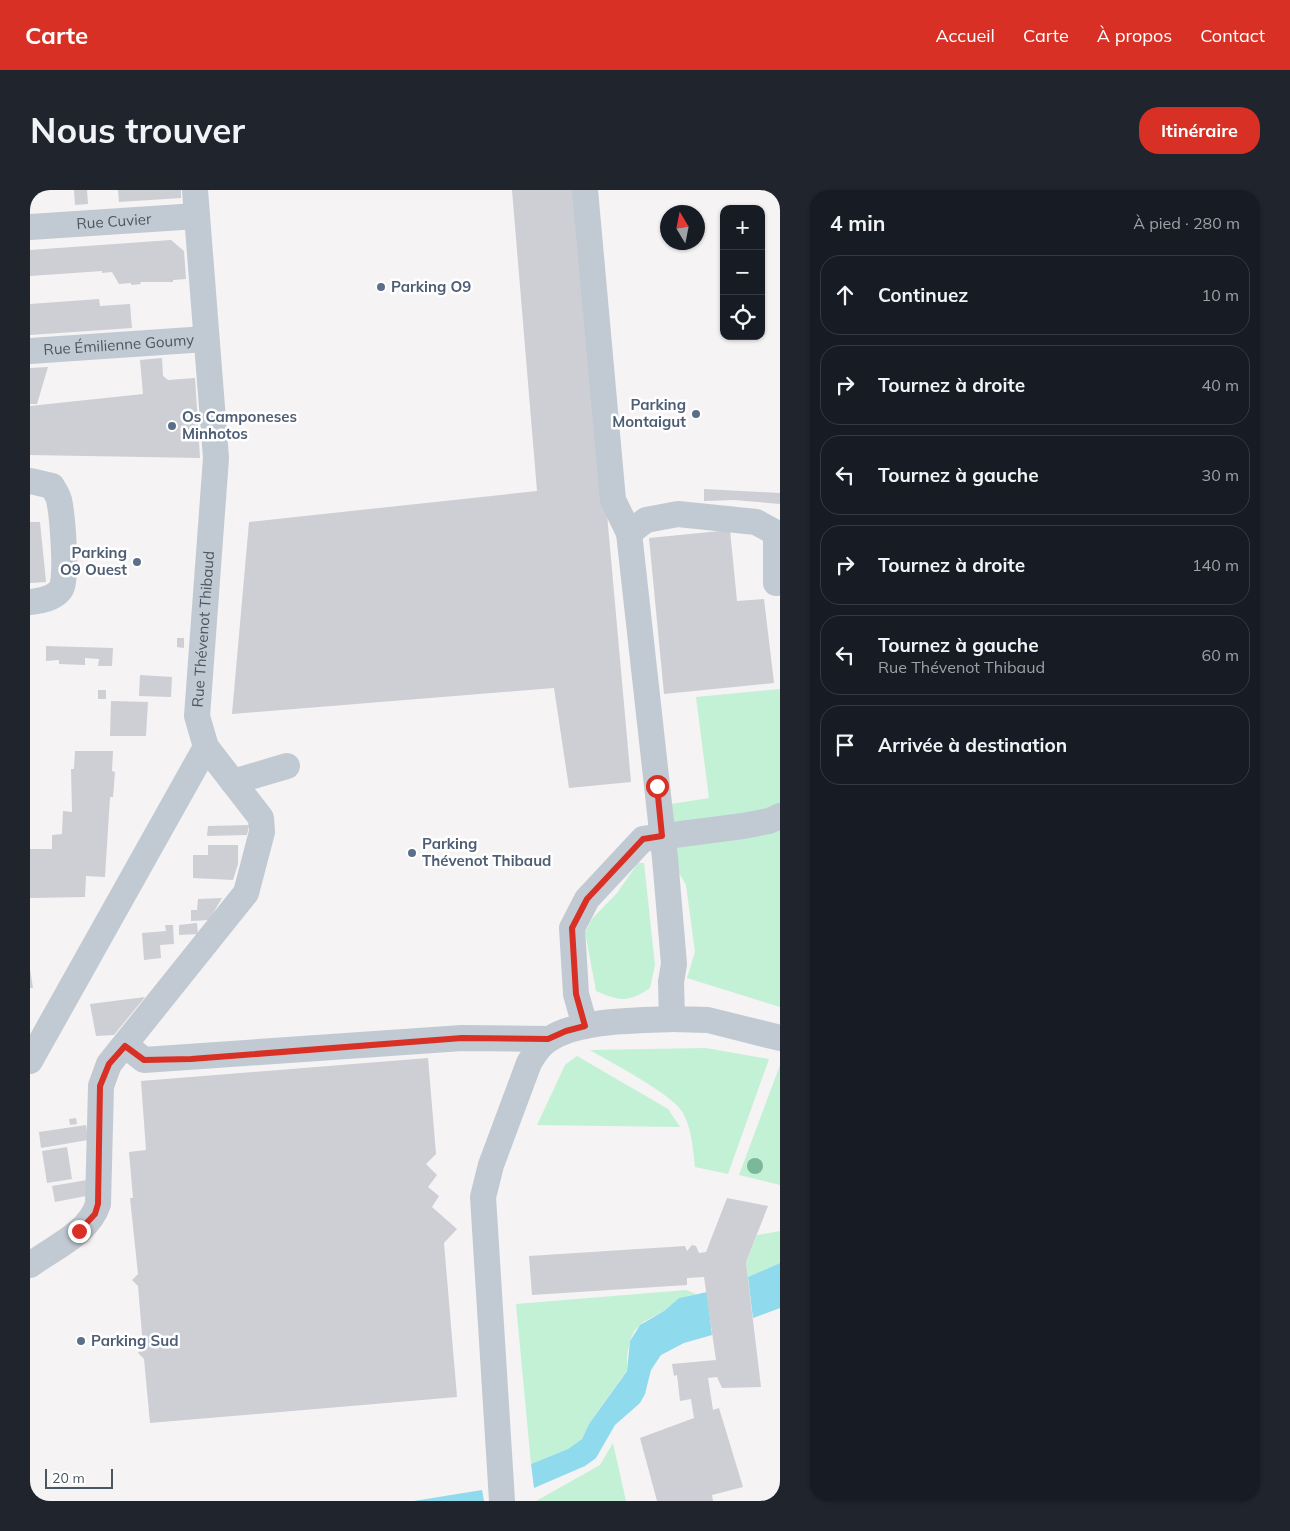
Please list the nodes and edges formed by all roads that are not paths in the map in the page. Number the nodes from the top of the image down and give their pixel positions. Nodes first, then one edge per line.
1 (195, 190) edge
2 (585, 190) edge
3 (197, 216) junction
4 (30, 227) edge
5 (206, 340) junction
6 (30, 351) edge
7 (30, 481) edge
8 (629, 533) junction
9 (776, 583) dead end
10 (30, 602) edge
11 (206, 747) junction
12 (287, 766) dead end
13 (233, 782) junction
14 (780, 816) edge
15 (662, 836) junction
16 (672, 1019) junction
17 (585, 1026) junction
18 (780, 1038) edge
19 (548, 1039) junction
20 (125, 1046) junction
21 (30, 1061) edge
22 (30, 1265) edge
23 (502, 1501) edge

1 - 3 street, Rue Thévenot Thibaud
2 - 8 street
3 - 4 street, Rue Cuvier
3 - 5 street, Rue Thévenot Thibaud
5 - 6 street, Rue Émilienne Goumy
5 - 11 street, Rue Thévenot Thibaud
7 - 10 street
8 - 9 street
8 - 15 street
11 - 13 street, Rue Thévenot Thibaud
11 - 21 street
12 - 13 street
13 - 20 street, Rue Thévenot Thibaud
14 - 15 street
15 - 16 street
15 - 17 street
16 - 17 street
16 - 18 street
17 - 19 street
19 - 20 street
19 - 23 street
20 - 22 street, Rue Thévenot Thibaud

